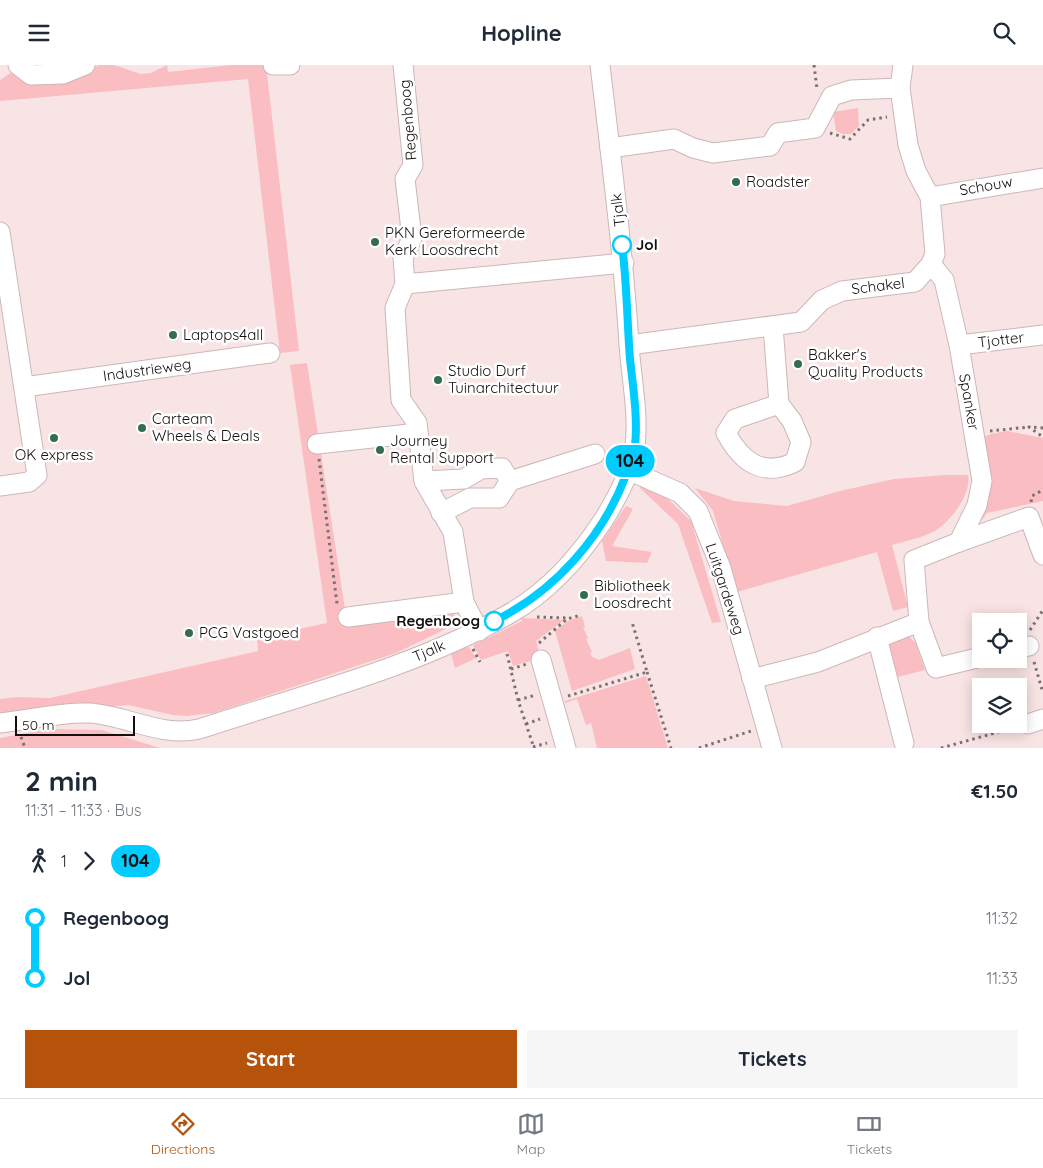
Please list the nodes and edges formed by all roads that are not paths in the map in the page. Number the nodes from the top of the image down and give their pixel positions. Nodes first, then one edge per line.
1 (18, 65) edge
2 (85, 65) edge
3 (273, 65) edge
4 (290, 65) edge
5 (403, 65) edge
6 (600, 65) edge
7 (903, 65) edge
8 (900, 88) junction
9 (610, 149) junction
10 (1043, 178) edge
11 (930, 197) junction
12 (0, 232) edge
13 (624, 263) junction
14 (931, 264) junction
15 (405, 284) junction
16 (773, 326) junction
17 (1043, 335) edge
18 (629, 345) junction
19 (958, 345) junction
20 (270, 353) dead end
21 (24, 387) junction
22 (780, 404) dead end
23 (418, 433) junction
24 (317, 444) road end
25 (595, 453) dead end
26 (628, 469) junction
27 (424, 481) junction
28 (510, 481) junction
29 (0, 486) edge
30 (440, 513) junction
31 (959, 542) junction
32 (1043, 555) edge
33 (464, 602) junction
34 (348, 617) road end
35 (919, 622) junction
36 (476, 636) junction
37 (877, 637) junction
38 (539, 652) road end
39 (972, 659) edge
40 (752, 679) junction
41 (0, 723) edge
42 (176, 740) edge
43 (904, 743) dead end
44 (559, 744) edge
45 (772, 748) edge

1 - 2 street
3 - 4 street
5 - 15 street, Regenboog
6 - 9 street, Tjalk
7 - 8 street
8 - 9 street
8 - 11 street
9 - 13 street, Tjalk
10 - 11 street, Schouw
11 - 14 street
12 - 21 street
13 - 15 street
13 - 18 street, Tjalk
14 - 16 street, Schakel
14 - 19 street, Spanker
15 - 23 street, Regenboog
16 - 18 street, Schakel
16 - 22 street
17 - 19 street, Tjotter
18 - 26 street, Tjalk
19 - 31 street, Spanker
20 - 21 street, Industrieweg
21 - 29 street
23 - 24 street
23 - 27 street, Regenboog
25 - 28 street
26 - 36 street, Tjalk
26 - 40 street, Luitgardeweg
27 - 28 street
27 - 30 street, Regenboog
28 - 30 street
30 - 33 street, Regenboog
31 - 32 street
31 - 35 street
33 - 34 street
33 - 36 street, Regenboog
35 - 37 street
35 - 39 street
36 - 42 street, Tjalk
37 - 40 street
37 - 43 street
38 - 44 street
40 - 45 street, Luitgardeweg
41 - 42 street, Tjalk

